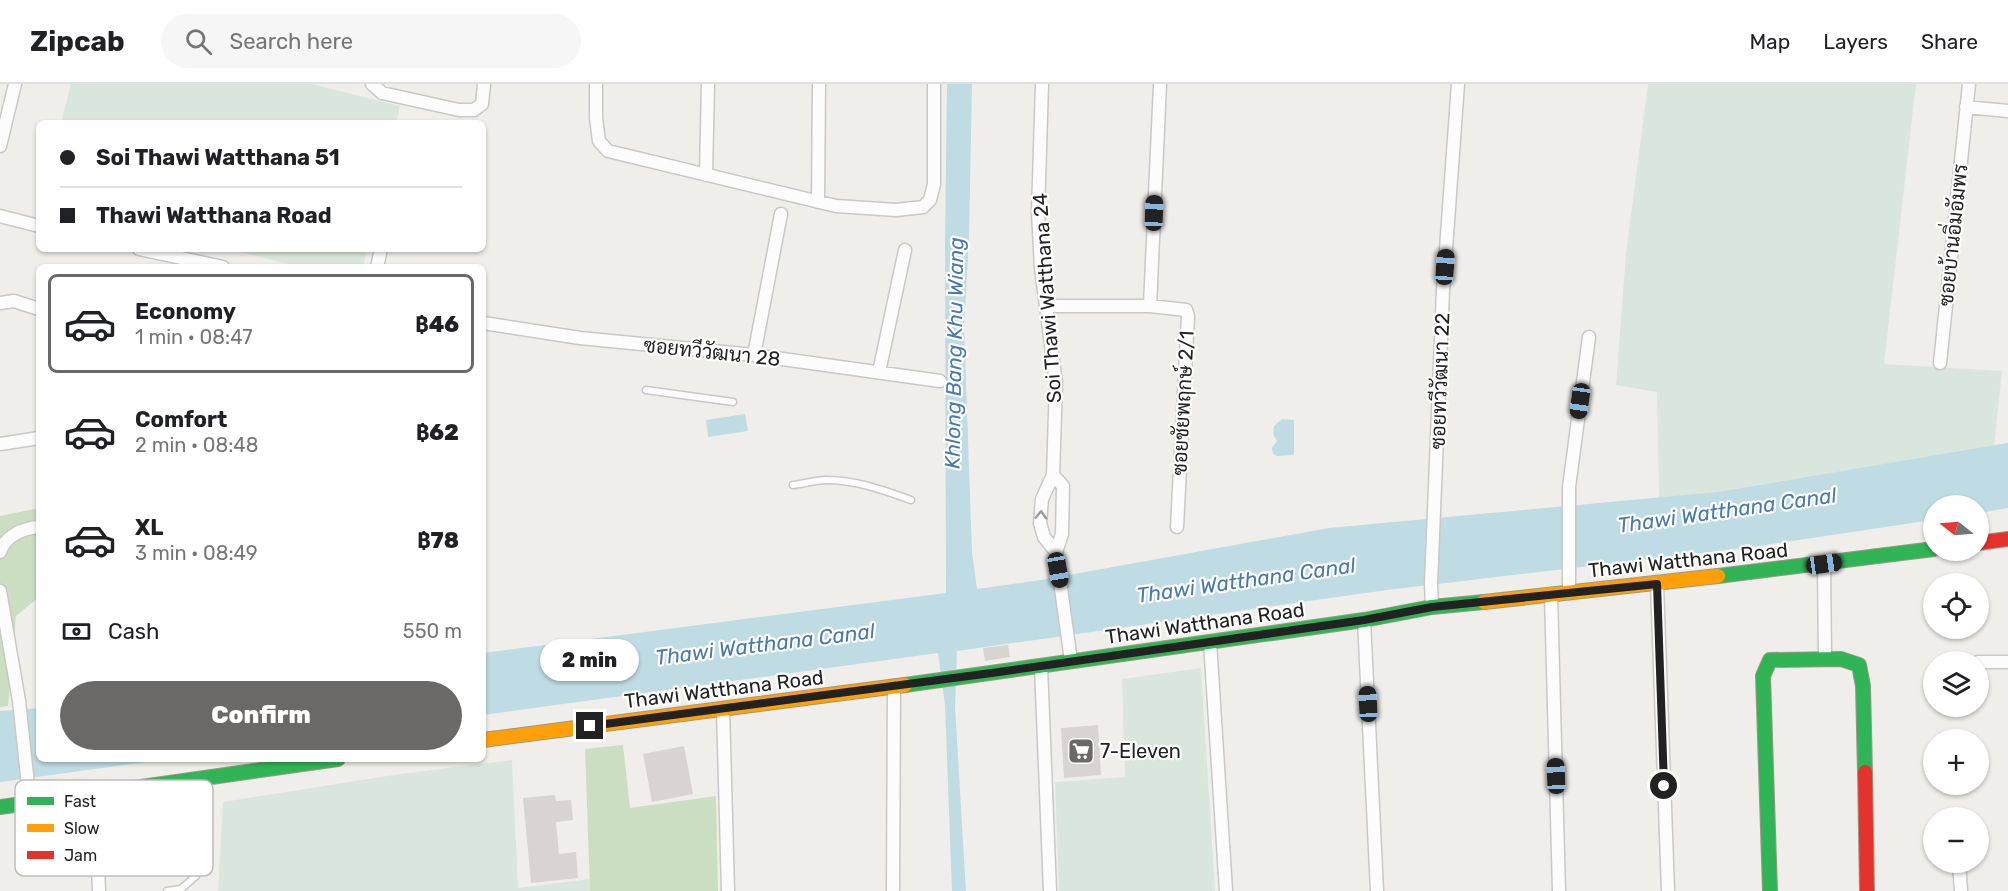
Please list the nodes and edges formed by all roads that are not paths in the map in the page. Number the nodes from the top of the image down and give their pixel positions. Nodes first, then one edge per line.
1 (15, 84) edge
2 (372, 84) edge
3 (484, 84) edge
4 (596, 84) edge
5 (708, 84) edge
6 (819, 84) edge
7 (934, 84) edge
8 (1042, 84) edge
9 (1160, 84) edge
10 (1458, 84) edge
11 (1969, 84) edge
12 (1966, 107) junction
13 (2008, 111) edge
14 (0, 146) edge
15 (706, 175) junction
16 (818, 202) junction
17 (781, 214) dead end
18 (0, 216) edge
19 (36, 224) edge
20 (905, 250) dead end
21 (154, 252) edge
22 (209, 264) edge
23 (0, 303) edge
24 (1047, 306) junction
25 (1150, 306) junction
26 (36, 308) edge
27 (486, 323) edge
28 (1589, 337) dead end
29 (754, 355) junction
30 (1940, 363) dead end
31 (879, 372) junction
32 (940, 381) dead end
33 (646, 390) dead end
34 (733, 402) dead end
35 (36, 438) edge
36 (0, 444) edge
37 (1053, 475) junction
38 (793, 485) dead end
39 (911, 500) dead end
40 (36, 527) edge
41 (1177, 527) dead end
42 (2008, 539) edge
43 (1989, 542) edge
44 (1923, 550) edge
45 (0, 552) edge
46 (1056, 552) junction
47 (1824, 564) junction
48 (1657, 584) junction
49 (0, 591) edge
50 (1569, 593) junction
51 (1551, 595) junction
52 (1432, 607) junction
53 (1364, 620) junction
54 (1210, 642) junction
55 (1825, 658) junction
56 (1071, 661) junction
57 (1989, 662) edge
58 (2008, 662) edge
59 (1041, 666) junction
60 (894, 686) junction
61 (723, 709) junction
62 (486, 740) edge
63 (318, 762) edge
64 (29, 780) edge
65 (201, 780) edge
66 (15, 805) edge
67 (0, 807) edge
68 (1959, 873) edge
69 (98, 876) edge
70 (196, 876) edge
71 (99, 891) edge
72 (167, 891) edge
73 (728, 891) edge
74 (893, 891) edge
75 (1050, 891) edge
76 (1226, 891) edge
77 (1377, 891) edge
78 (1559, 891) edge
79 (1668, 891) edge
80 (1770, 891) edge
81 (1867, 891) edge
82 (1960, 891) edge

1 - 14 street
2 - 3 street
4 - 15 street
5 - 15 street
6 - 16 street
7 - 16 street
8 - 24 street, Soi Thawi Watthana 24
9 - 25 street
10 - 52 street, ซอยทวีวัฒนา 22
11 - 12 street, ซอยบ้านอิ่มอัมพร
12 - 13 street
12 - 30 street, ซอยบ้านอิ่มอัมพร
15 - 16 street
17 - 29 street
18 - 19 street
20 - 31 street
21 - 22 street
23 - 26 street
24 - 25 street, ซอยชัยพฤกษ์ 2/1
24 - 37 street, Soi Thawi Watthana 24
25 - 41 street, ซอยชัยพฤกษ์ 2/1
27 - 29 street, ซอยทวีวัฒนา 28
28 - 50 street
29 - 31 street, ซอยทวีวัฒนา 28
31 - 32 street, ซอยทวีวัฒนา 28
33 - 34 lane
35 - 36 street
37 - 46 street, Soi Thawi Watthana 24
46 -> 37 street, Soi Thawi Watthana 24
38 - 39 lane
40 - 45 street
42 - 43 main road
44 - 47 main road, Thawi Watthana Road
46 - 56 street, Soi Thawi Watthana 24
47 - 48 main road, Thawi Watthana Road
47 - 55 street
48 - 50 main road, Thawi Watthana Road
48 - 79 street
49 - 64 street
50 - 51 main road, Thawi Watthana Road
51 - 52 main road, Thawi Watthana Road
51 - 78 street
52 - 53 main road, Thawi Watthana Road
53 - 54 main road, Thawi Watthana Road
53 - 77 street
54 - 56 main road, Thawi Watthana Road
54 - 76 street
55 - 80 main road
55 - 81 main road
56 - 59 main road, Thawi Watthana Road
57 - 58 street
59 - 60 main road, Thawi Watthana Road
59 - 75 street
60 - 61 main road, Thawi Watthana Road
60 - 74 street
61 - 62 main road, Thawi Watthana Road
61 - 73 street
63 - 65 main road
66 - 67 main road
68 - 82 street
69 - 71 street
70 - 72 lane

